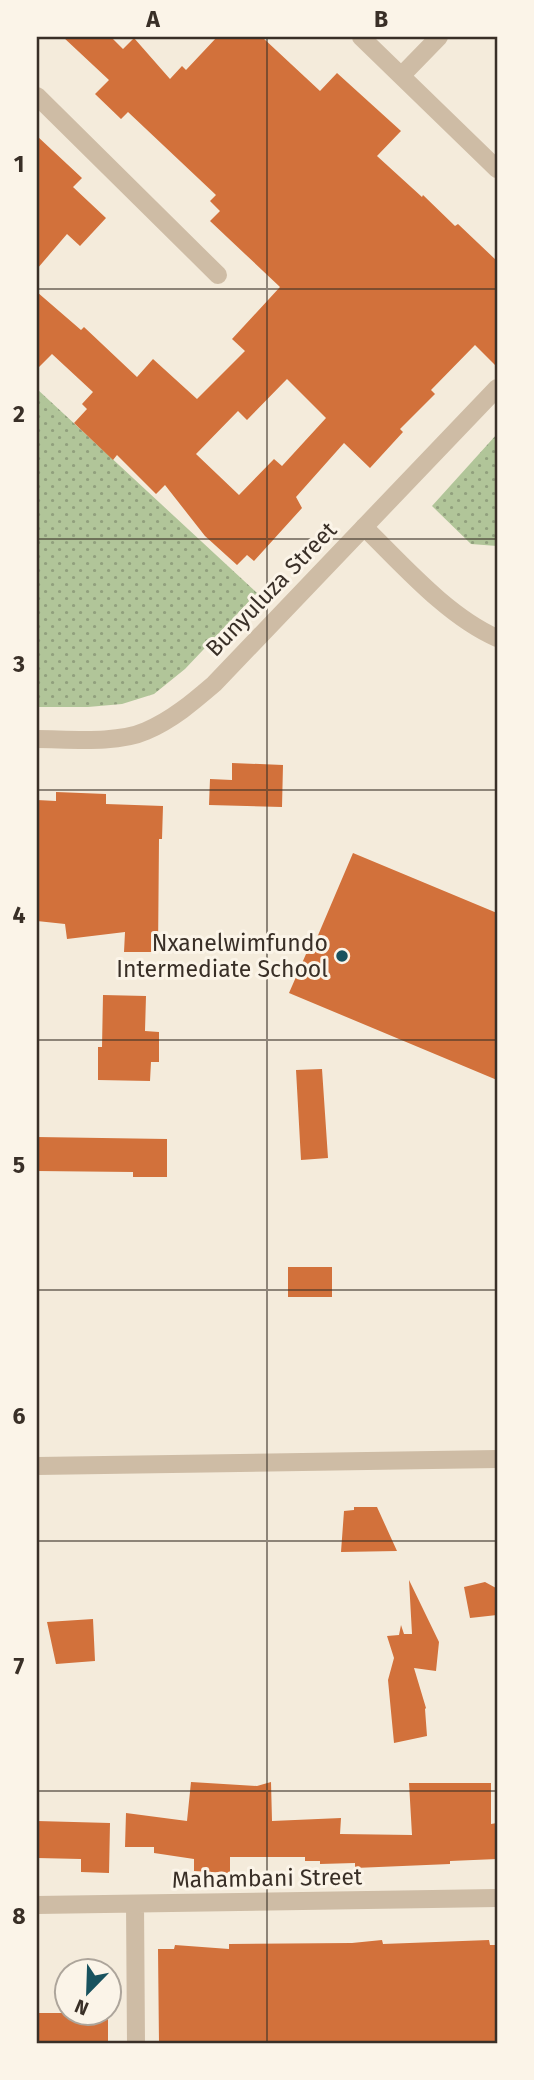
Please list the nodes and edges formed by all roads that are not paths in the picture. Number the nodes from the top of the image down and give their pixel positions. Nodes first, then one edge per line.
1 (361, 37) edge
2 (439, 37) edge
3 (402, 75) junction
4 (37, 96) edge
5 (497, 169) edge
6 (218, 275) dead end
7 (497, 388) edge
8 (364, 527) junction
9 (497, 638) edge
10 (37, 739) edge
11 (497, 1459) edge
12 (37, 1466) edge
13 (497, 1898) edge
14 (135, 1904) junction
15 (37, 1905) edge
16 (136, 2043) edge

1 - 3 street
2 - 3 street
3 - 5 street
4 - 6 street
7 - 8 street, Bunyuluza Street
8 - 9 street
8 - 10 street, Bunyuluza Street
11 - 12 street
13 - 14 street, Mahambani Street
14 - 15 street, Mahambani Street
14 - 16 street

